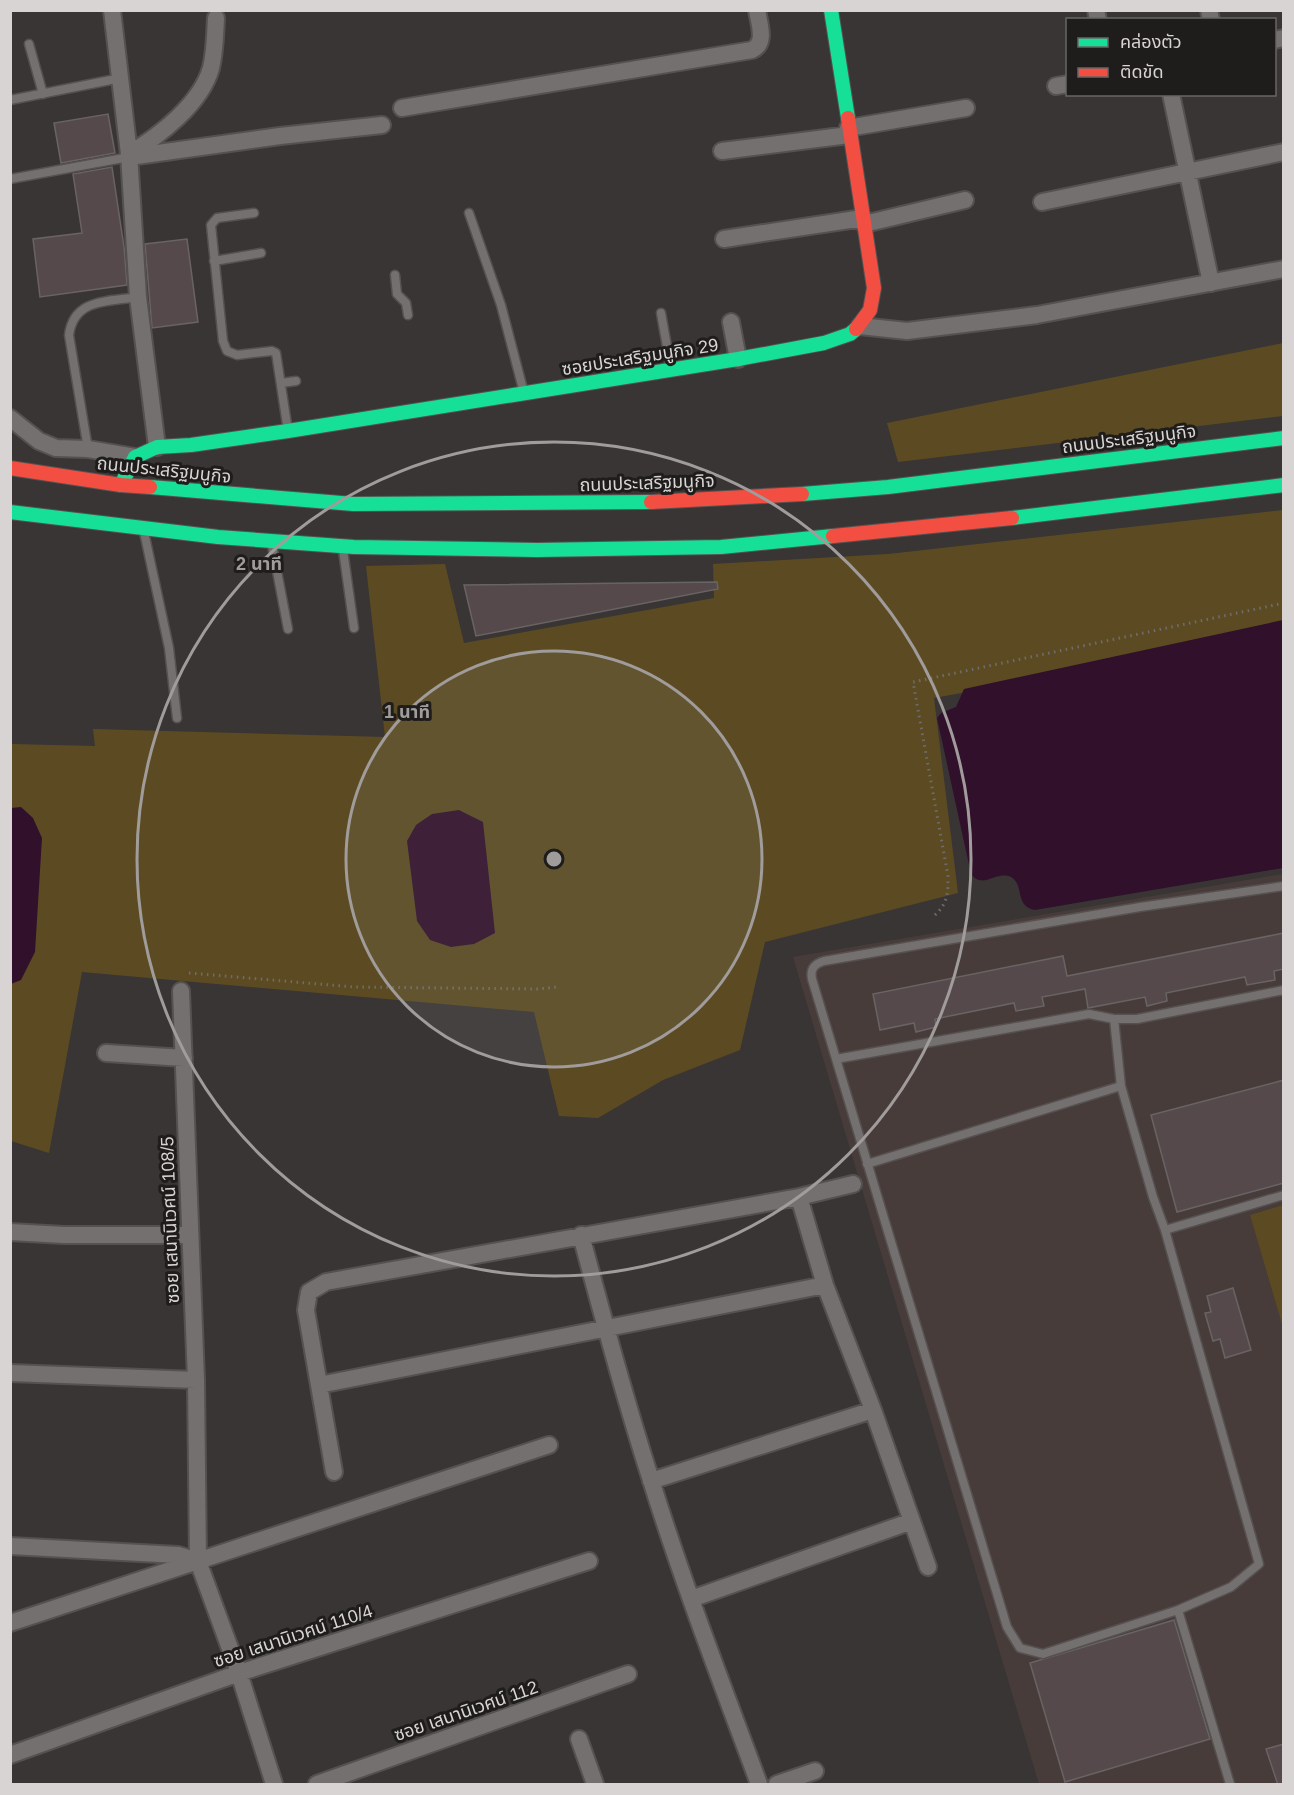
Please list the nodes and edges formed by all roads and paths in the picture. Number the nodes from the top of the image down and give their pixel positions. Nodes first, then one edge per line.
1 (112, 10) edge
2 (757, 10) edge
3 (831, 10) edge
4 (216, 18) dead end
5 (29, 44) dead end
6 (121, 78) junction
7 (43, 94) junction
8 (1171, 96) edge
9 (10, 100) edge
10 (402, 108) dead end
11 (966, 108) dead end
12 (382, 125) dead end
13 (849, 131) junction
14 (722, 151) dead end
15 (1284, 152) edge
16 (129, 155) junction
17 (1187, 172) junction
18 (10, 179) edge
19 (965, 200) dead end
20 (1042, 202) dead end
21 (254, 213) dead end
22 (469, 213) dead end
23 (863, 221) junction
24 (724, 239) dead end
25 (261, 254) dead end
26 (214, 261) junction
27 (1284, 269) edge
28 (395, 275) dead end
29 (1211, 283) junction
30 (138, 297) junction
31 (661, 313) dead end
32 (408, 315) dead end
33 (731, 322) dead end
34 (860, 326) junction
35 (738, 359) junction
36 (671, 370) junction
37 (296, 381) dead end
38 (281, 382) junction
39 (524, 393) junction
40 (10, 418) edge
41 (288, 431) junction
42 (1284, 438) edge
43 (157, 447) junction
44 (88, 449) junction
45 (135, 457) junction
46 (10, 468) edge
47 (1284, 484) edge
48 (122, 485) junction
49 (10, 512) edge
50 (143, 529) junction
51 (272, 541) junction
52 (342, 546) junction
53 (1284, 603) edge
54 (354, 628) dead end
55 (288, 629) dead end
56 (177, 718) dead end
57 (1284, 886) edge
58 (935, 915) dead end
59 (189, 973) dead end
60 (557, 987) dead end
61 (1284, 990) edge
62 (181, 991) dead end
63 (1114, 1019) junction
64 (106, 1053) dead end
65 (184, 1058) junction
66 (836, 1059) junction
67 (1121, 1086) junction
68 (867, 1164) junction
69 (853, 1184) dead end
70 (1284, 1195) edge
71 (799, 1197) junction
72 (1165, 1230) junction
73 (10, 1232) edge
74 (190, 1235) junction
75 (581, 1235) junction
76 (825, 1285) junction
77 (605, 1327) junction
78 (10, 1373) edge
79 (196, 1380) junction
80 (319, 1386) junction
81 (873, 1410) junction
82 (549, 1445) dead end
83 (334, 1473) dead end
84 (651, 1481) junction
85 (912, 1521) junction
86 (10, 1546) edge
87 (198, 1561) junction
88 (589, 1561) dead end
89 (928, 1567) dead end
90 (691, 1599) junction
91 (1178, 1610) junction
92 (10, 1623) edge
93 (239, 1673) junction
94 (628, 1674) dead end
95 (579, 1739) dead end
96 (10, 1755) edge
97 (815, 1771) dead end
98 (274, 1785) edge
99 (317, 1785) edge
100 (595, 1785) edge
101 (759, 1785) edge
102 (777, 1785) edge
103 (1230, 1785) edge

1 - 6 street
2 - 10 street
3 - 13 main road
4 - 16 street
5 - 7 lane
6 - 7 lane
6 - 16 street
7 - 9 lane
8 - 17 street
11 - 13 street
12 - 16 street
13 - 14 street
13 - 23 main road
15 - 17 street
16 - 18 lane
16 - 30 street
17 - 20 street
17 - 29 street
19 - 23 street
21 - 26 lane
22 - 39 lane
23 - 24 street
23 - 34 main road
25 - 26 lane
26 - 38 lane
27 - 29 street
28 - 32 lane
29 - 34 street
30 - 43 street
30 - 44 lane
31 - 36 lane
33 - 35 street
34 - 35 main road, ซอยประเสริฐมนูกิจ 29
35 - 36 main road, ซอยประเสริฐมนูกิจ 29
36 - 39 main road, ซอยประเสริฐมนูกิจ 29
37 - 38 lane
38 - 41 lane
39 - 41 main road, ซอยประเสริฐมนูกิจ 29
40 - 44 street
41 - 43 main road, ซอยประเสริฐมนูกิจ 29
42 - 48 main road, ถนนประเสริฐมนูกิจ
43 - 45 main road, ซอยประเสริฐมนูกิจ 29
44 - 45 street
45 - 48 main road
46 - 48 main road, ถนนประเสริฐมนูกิจ
47 - 52 main road
49 - 50 main road
50 - 51 main road
50 - 56 lane
51 - 52 main road
51 - 55 lane
52 - 54 lane
53 - 58 path
57 - 66 lane
59 - 60 path
61 - 63 lane
62 - 65 street, ซอย เสนานิเวศน์ 108/5
63 - 66 lane
63 - 67 lane
64 - 65 street
65 - 74 street, ซอย เสนานิเวศน์ 108/5
66 - 68 lane
67 - 68 lane
67 - 72 lane
68 - 91 lane
69 - 71 street
70 - 72 lane
71 - 75 street
71 - 76 street
72 - 91 lane
73 - 74 street
74 - 79 street, ซอย เสนานิเวศน์ 108/5
75 - 77 street
75 - 80 street
76 - 77 street
76 - 81 street
77 - 80 street
77 - 84 street
78 - 79 street
79 - 87 street, ซอย เสนานิเวศน์ 108/5
80 - 83 street
81 - 84 street
81 - 85 street
82 - 87 street
84 - 90 street
85 - 89 street
85 - 90 street
86 - 87 street
87 - 92 street
87 - 93 street, ซอย เสนานิเวศน์ 108/5
88 - 93 street, ซอย เสนานิเวศน์ 110/4
90 - 101 street
91 - 103 lane
93 - 96 street, ซอย เสนานิเวศน์ 110/4
93 - 98 street, ซอย เสนานิเวศน์ 108/5
94 - 99 street, ซอย เสนานิเวศน์ 112
95 - 100 street
97 - 102 street

